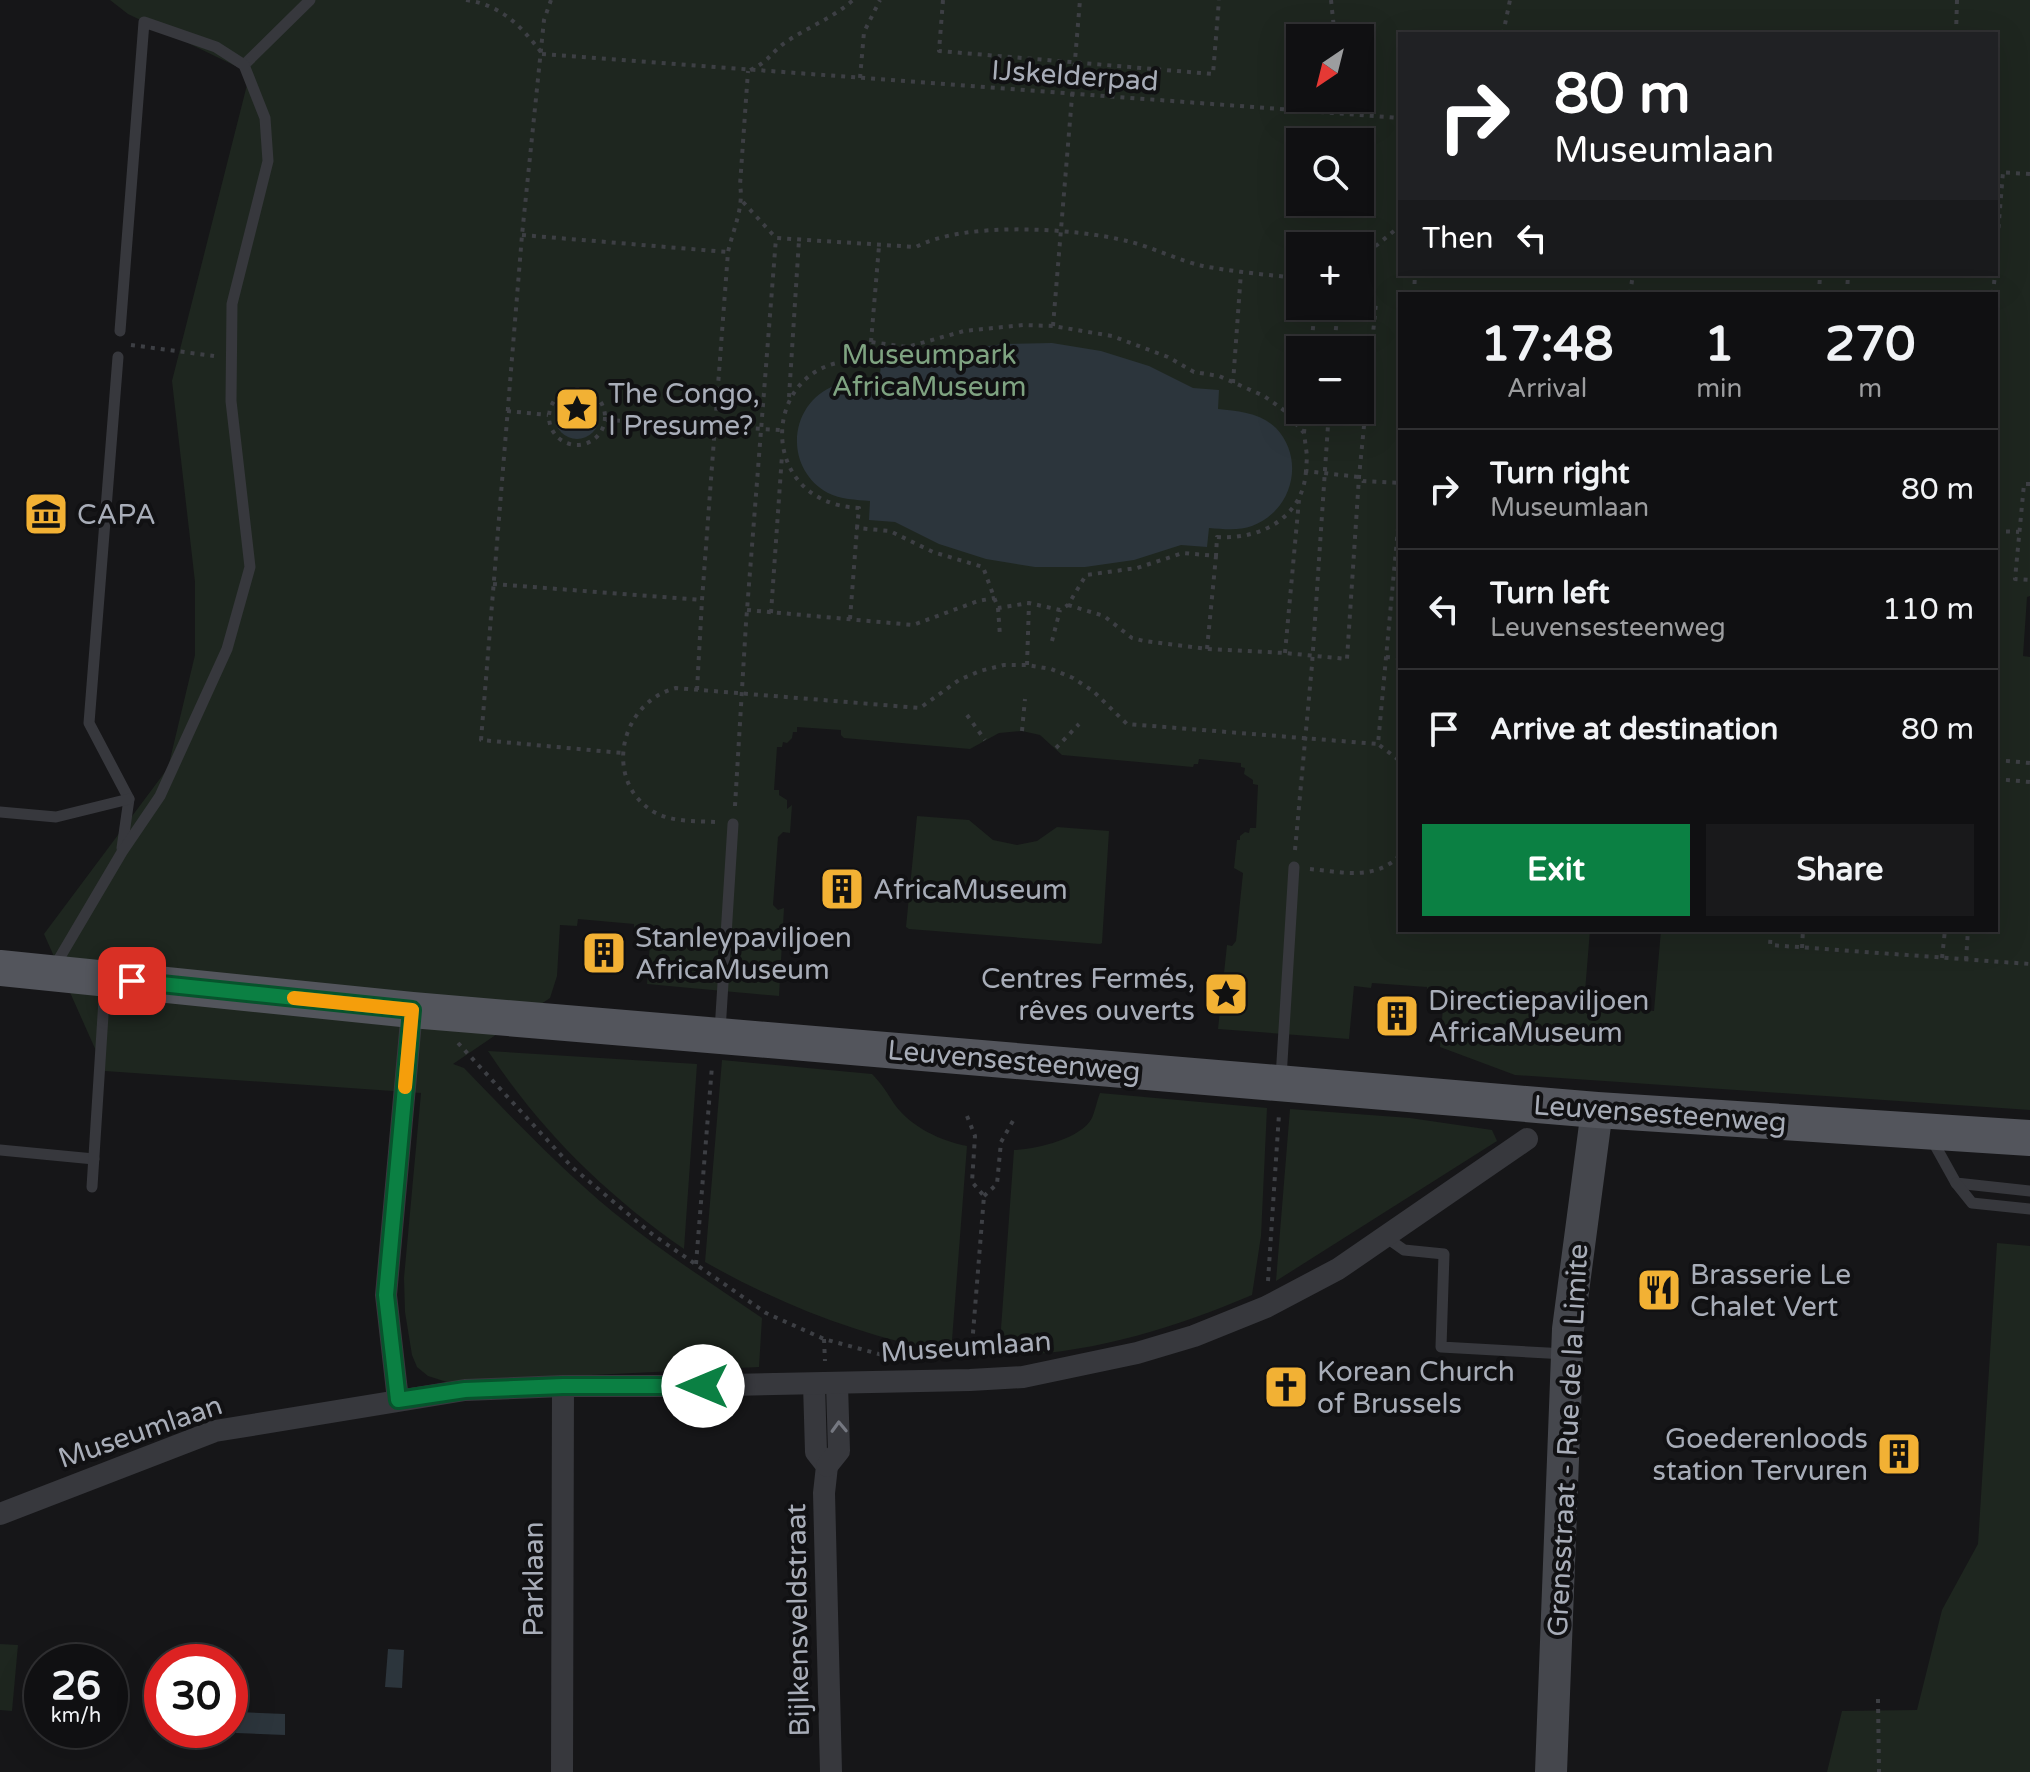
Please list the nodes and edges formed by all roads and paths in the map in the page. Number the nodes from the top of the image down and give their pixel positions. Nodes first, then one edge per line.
1 (310, 0) edge
2 (466, 0) edge
3 (551, 0) edge
4 (853, 0) edge
5 (880, 0) edge
6 (943, 0) edge
7 (1080, 0) edge
8 (1219, 0) edge
9 (1331, 0) edge
10 (1510, 0) edge
11 (1957, 0) edge
12 (1334, 24) edge
13 (1503, 32) edge
14 (1956, 32) edge
15 (542, 54) junction
16 (1075, 62) junction
17 (244, 65) junction
18 (748, 71) junction
19 (860, 79) junction
20 (1071, 95) junction
21 (1343, 114) joint
22 (1398, 118) edge
23 (1998, 172) edge
24 (2003, 172) junction
25 (2030, 174) edge
26 (743, 202) junction
27 (1398, 228) edge
28 (1061, 231) junction
29 (1998, 233) edge
30 (522, 235) junction
31 (776, 238) junction
32 (799, 240) junction
33 (879, 246) junction
34 (1374, 247) edge
35 (728, 252) junction
36 (1241, 272) junction
37 (1286, 277) edge
38 (1374, 303) edge
39 (1053, 326) junction
40 (120, 331) dead end
41 (871, 342) junction
42 (117, 344) dead end
43 (118, 357) dead end
44 (231, 361) junction
45 (1233, 383) junction
46 (789, 401) junction
47 (507, 411) junction
48 (548, 415) junction
49 (606, 420) junction
50 (1305, 424) edge
51 (1328, 424) edge
52 (716, 426) junction
53 (761, 429) junction
54 (780, 430) junction
55 (1304, 433) junction
56 (783, 449) junction
57 (1306, 471) junction
58 (1324, 473) junction
59 (1359, 477) junction
60 (1398, 483) edge
61 (2030, 484) edge
62 (1300, 495) junction
63 (857, 528) junction
64 (1998, 531) edge
65 (2019, 532) junction
66 (1398, 537) edge
67 (1216, 556) junction
68 (2030, 580) edge
69 (493, 584) junction
70 (995, 598) junction
71 (702, 600) junction
72 (1029, 603) junction
73 (1068, 605) junction
74 (998, 608) junction
75 (747, 610) junction
76 (1060, 610) junction
77 (771, 613) junction
78 (850, 619) junction
79 (1000, 636) dead end
80 (1052, 641) dead end
81 (1207, 649) junction
82 (1285, 653) junction
83 (1312, 656) junction
84 (1386, 657) junction
85 (1398, 658) edge
86 (1027, 665) junction
87 (697, 690) junction
88 (743, 695) junction
89 (1025, 699) dead end
90 (967, 715) dead end
91 (1079, 724) dead end
92 (1022, 731) dead end
93 (1304, 738) junction
94 (985, 740) dead end
95 (1378, 744) junction
96 (1056, 748) dead end
97 (622, 753) junction
98 (1398, 759) edge
99 (1998, 760) edge
100 (2030, 763) edge
101 (1998, 779) edge
102 (2030, 782) edge
103 (129, 799) junction
104 (735, 805) dead end
105 (0, 812) edge
106 (733, 824) joint
107 (1296, 848) dead end
108 (122, 852) junction
109 (1398, 856) edge
110 (1294, 867) joint
111 (1771, 932) edge
112 (1803, 932) edge
113 (1945, 932) edge
114 (1968, 932) edge
115 (1802, 948) junction
116 (1942, 958) junction
117 (1966, 960) junction
118 (2030, 964) edge
119 (0, 968) edge
120 (51, 973) junction
121 (105, 978) junction
122 (421, 1011) junction
123 (717, 1036) junction
124 (1280, 1082) junction
125 (1597, 1110) junction
126 (967, 1116) dead end
127 (1014, 1119) dead end
128 (1926, 1131) junction
129 (2030, 1138) edge
130 (1527, 1139) dead end
131 (0, 1150) edge
132 (94, 1159) junction
133 (1956, 1183) junction
134 (92, 1187) dead end
135 (2030, 1191) edge
136 (984, 1196) junction
137 (2030, 1209) edge
138 (1387, 1238) junction
139 (696, 1266) junction
140 (1266, 1307) junction
141 (1567, 1354) junction
142 (889, 1357) dead end
143 (970, 1380) junction
144 (814, 1384) junction
145 (837, 1384) junction
146 (563, 1386) junction
147 (398, 1400) junction
148 (827, 1466) junction
149 (0, 1514) edge
150 (1878, 1699) dead end
151 (562, 1772) edge
152 (831, 1772) edge
153 (1551, 1772) edge
154 (1879, 1772) edge

1 - 17 lane
2 - 15 path
3 - 15 path
4 - 18 path
5 - 19 path
6 - 16 path
7 - 16 path
8 - 16 path
9 - 12 path
10 - 13 path
11 - 14 path
15 - 18 path, IJskelderpad
15 - 30 path
16 - 20 path
17 - 40 lane
17 - 44 lane
18 - 19 path, IJskelderpad
18 - 26 path
19 - 20 path, IJskelderpad
20 - 21 path, IJskelderpad
20 - 28 path
21 - 22 path, IJskelderpad
23 - 24 path
24 - 25 path
24 - 29 path
26 - 31 path
26 - 35 path
27 - 34 path
28 - 33 path
28 - 36 path
28 - 39 path
30 - 35 path
30 - 47 path
31 - 32 path
31 - 53 path
32 - 33 path
32 - 46 path
33 - 41 path
35 - 52 path
36 - 37 path
36 - 45 path
38 - 59 path
39 - 41 path
39 - 45 path
41 - 46 path
42 - 44 path
43 - 103 lane
44 - 108 lane
45 - 55 path
46 - 54 path
47 - 48 path
47 - 69 path
48 - 49 path
48 - 49 path
49 - 52 path
50 - 55 path
51 - 58 path
52 - 53 path
52 - 71 path
53 - 54 path
53 - 75 path
54 - 56 path
55 - 57 path
56 - 63 path
56 - 77 path
57 - 58 path
57 - 62 path
58 - 59 path
58 - 83 path
59 - 60 path
59 - 83 path
61 - 65 path
62 - 67 path
62 - 82 path
63 - 70 path
63 - 78 path
64 - 65 path
65 - 68 path
66 - 84 path
67 - 73 path
67 - 81 path
69 - 71 path
69 - 97 path
70 - 74 path
70 - 78 path
71 - 87 path
72 - 74 path
72 - 76 path
72 - 86 path
73 - 76 path
73 - 81 path
74 - 79 path
75 - 77 path
75 - 88 path
76 - 80 path
77 - 78 path
81 - 82 path
82 - 83 path
83 - 93 path
84 - 85 path
84 - 95 path
86 - 88 path
86 - 93 path
87 - 88 path
87 - 97 path
88 - 104 path
89 - 92 path
90 - 94 path
91 - 96 path
93 - 95 path
93 - 107 path
95 - 98 path
97 - 106 path
99 - 100 path
101 - 102 path
103 - 105 lane
103 - 108 lane
106 - 123 lane
108 - 120 lane
109 - 110 path
110 - 124 lane
111 - 115 path
112 - 115 path
113 - 116 path
114 - 117 path
115 - 116 path
116 - 117 path
117 - 118 path
119 - 120 main road, Leuvensesteenweg
120 - 121 main road, Leuvensesteenweg
121 - 122 main road, Leuvensesteenweg
121 - 132 lane
122 - 123 main road, Leuvensesteenweg
122 - 139 path
122 - 147 street
123 - 124 main road, Leuvensesteenweg
123 - 139 path
124 - 125 main road, Leuvensesteenweg
124 - 140 path
125 - 128 main road, Leuvensesteenweg
125 - 141 street, Grensstraat - Rue de la Limite
126 - 136 path
127 - 136 path
128 - 129 main road, Leuvensesteenweg
128 - 133 lane
130 - 138 street, Museumlaan
131 - 132 lane
132 - 134 lane
133 - 135 lane
133 - 137 lane
136 - 143 path
138 - 140 street, Museumlaan
138 - 141 lane
139 - 142 path
140 - 143 street, Museumlaan
141 - 153 street, Grensstraat - Rue de la Limite
143 - 145 street, Museumlaan
144 - 145 street, Museumlaan
144 - 146 street, Museumlaan
144 - 148 street, Bijlkensveldstraat
148 -> 145 street, Bijlkensveldstraat
146 - 147 street, Museumlaan
146 - 151 street, Parklaan
147 - 149 street, Museumlaan
148 - 152 street, Bijlkensveldstraat
150 - 154 path

